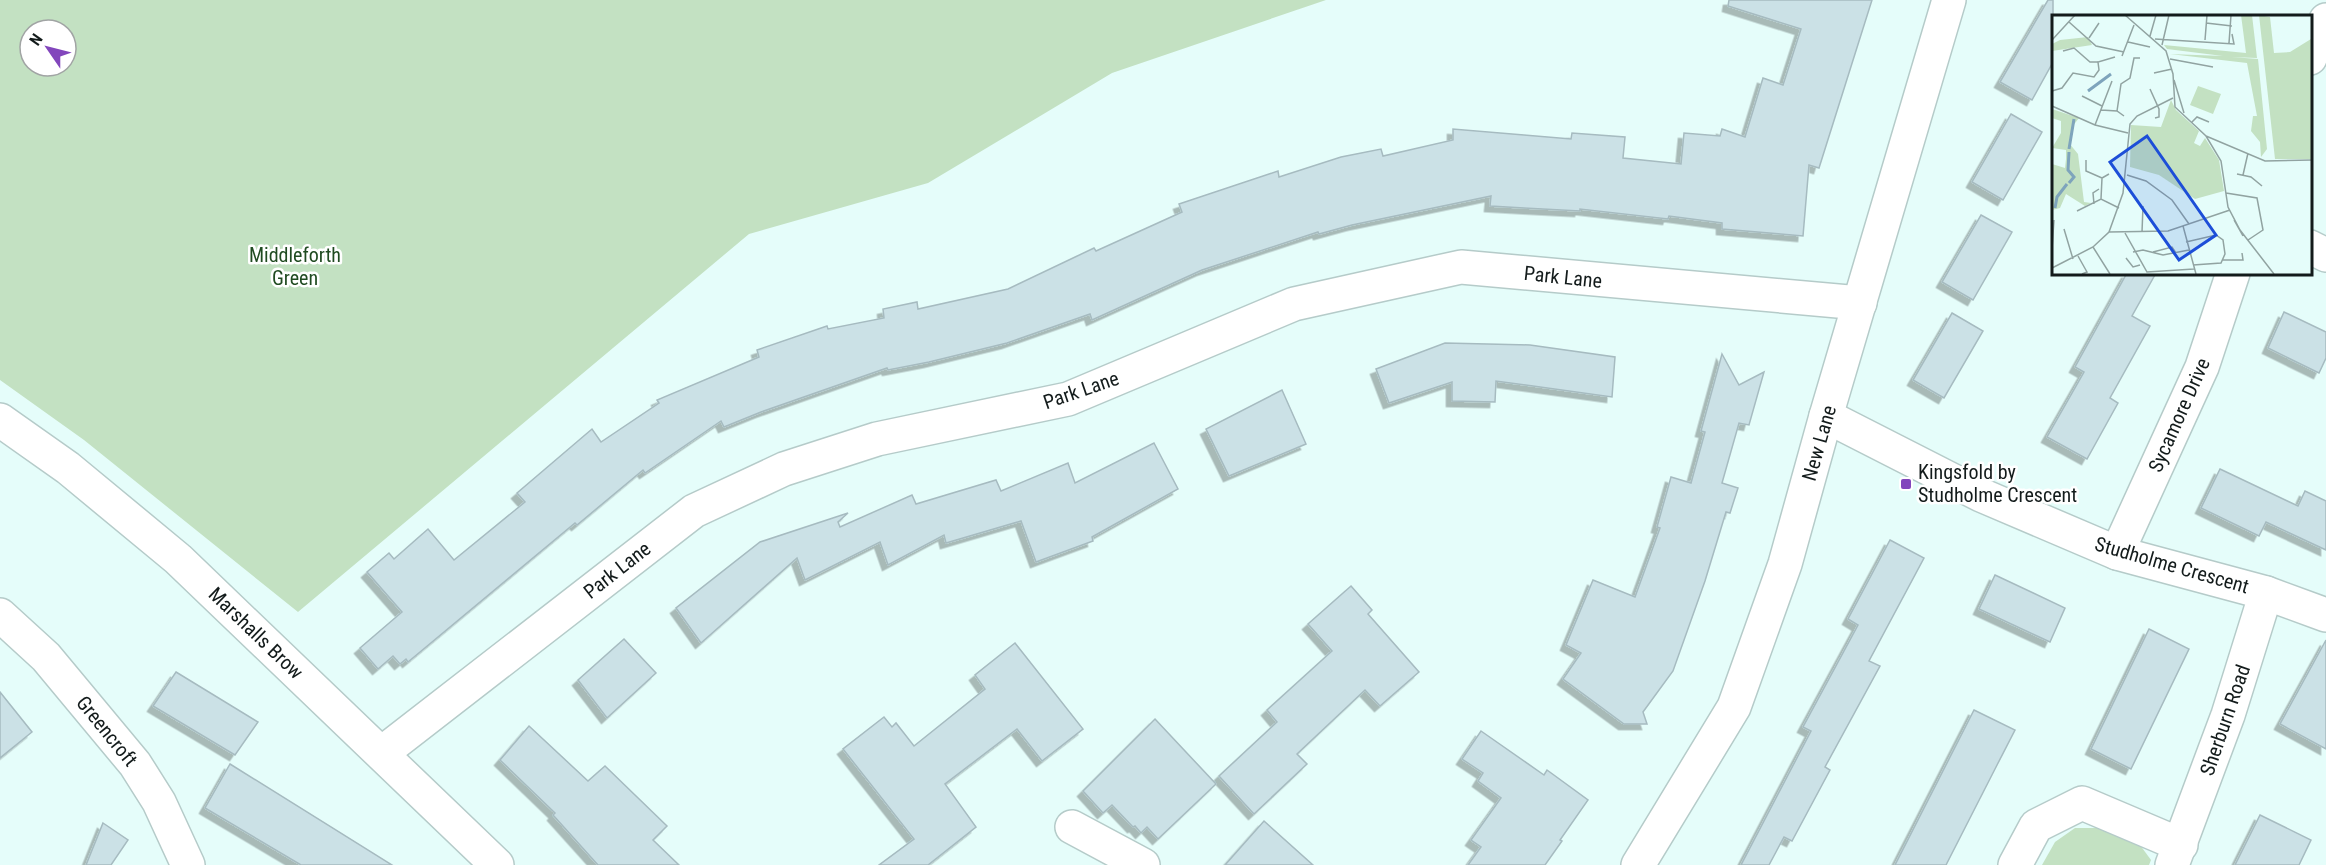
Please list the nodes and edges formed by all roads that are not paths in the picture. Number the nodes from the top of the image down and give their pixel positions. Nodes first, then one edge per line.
1 (1949, 0) edge
2 (2326, 20) edge
3 (2311, 56) edge
4 (2311, 248) edge
5 (2326, 255) edge
6 (2233, 274) edge
7 (1860, 303) junction
8 (1826, 416) junction
9 (0, 420) edge
10 (2117, 553) junction
11 (2266, 593) junction
12 (0, 615) edge
13 (2326, 615) edge
14 (382, 753) junction
15 (1072, 827) dead end
16 (2176, 855) edge
17 (188, 865) edge
18 (497, 865) edge
19 (1143, 865) edge
20 (1638, 865) edge
21 (2015, 865) edge

1 - 7 street, New Lane
2 - 3 street
4 - 5 street
6 - 10 street, Sycamore Drive
7 - 8 street, New Lane
7 - 14 street, Park Lane
8 - 10 street, Studholme Crescent
8 - 20 street, New Lane
9 - 14 street, Marshalls Brow
10 - 11 street, Studholme Crescent
11 - 13 street, Studholme Crescent
11 - 16 street, Sherburn Road
12 - 17 street, Greencroft
14 - 18 street, Marshalls Brow
15 - 19 street
16 - 21 street, Sherburn Road

